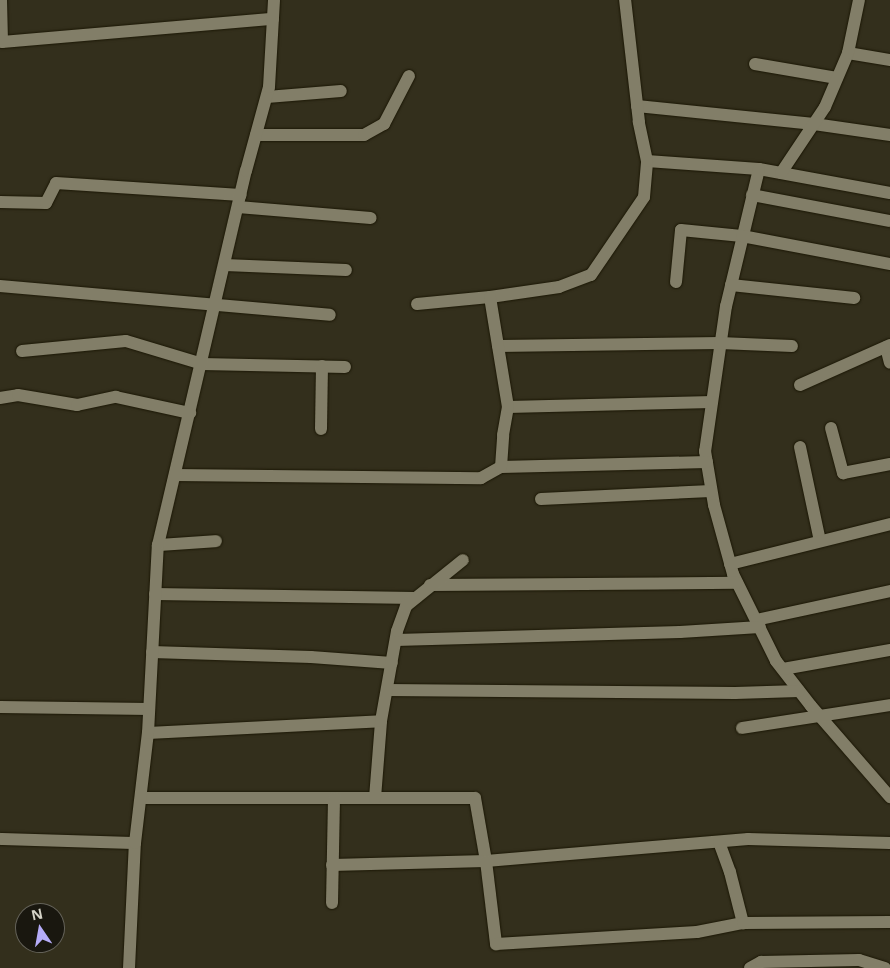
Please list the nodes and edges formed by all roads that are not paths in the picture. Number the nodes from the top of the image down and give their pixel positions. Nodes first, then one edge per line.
1 (1, 0) edge
2 (274, 0) edge
3 (625, 0) edge
4 (859, 0) edge
5 (273, 19) junction
6 (1, 31) edge
7 (848, 53) junction
8 (890, 60) edge
9 (755, 64) dead end
10 (409, 76) dead end
11 (837, 78) junction
12 (341, 91) dead end
13 (267, 97) junction
14 (637, 106) junction
15 (814, 124) junction
16 (256, 135) junction
17 (890, 135) edge
18 (647, 161) junction
19 (759, 169) junction
20 (781, 173) junction
21 (890, 193) edge
22 (752, 195) junction
23 (240, 201) junction
24 (0, 202) edge
25 (371, 218) dead end
26 (890, 221) edge
27 (742, 236) junction
28 (890, 264) edge
29 (225, 266) junction
30 (346, 270) dead end
31 (676, 282) dead end
32 (730, 285) junction
33 (0, 286) edge
34 (490, 297) junction
35 (854, 298) dead end
36 (417, 304) dead end
37 (215, 306) junction
38 (330, 315) dead end
39 (720, 344) junction
40 (498, 346) junction
41 (792, 346) dead end
42 (888, 346) edge
43 (22, 351) dead end
44 (890, 363) edge
45 (202, 364) junction
46 (322, 366) junction
47 (345, 367) dead end
48 (800, 385) dead end
49 (0, 398) edge
50 (712, 402) junction
51 (508, 407) junction
52 (190, 413) junction
53 (831, 428) dead end
54 (321, 429) dead end
55 (800, 446) dead end
56 (707, 462) junction
57 (890, 464) edge
58 (501, 467) junction
59 (175, 475) junction
60 (711, 490) junction
61 (541, 499) dead end
62 (890, 524) edge
63 (216, 541) dead end
64 (820, 541) junction
65 (158, 545) junction
66 (463, 560) dead end
67 (730, 564) junction
68 (737, 583) junction
69 (430, 585) junction
70 (890, 591) edge
71 (155, 594) junction
72 (415, 598) junction
73 (758, 624) junction
74 (396, 640) junction
75 (890, 650) edge
76 (152, 652) junction
77 (392, 663) junction
78 (782, 669) junction
79 (387, 690) junction
80 (799, 691) junction
81 (890, 705) edge
82 (0, 708) edge
83 (149, 709) junction
84 (819, 716) junction
85 (381, 721) junction
86 (742, 728) dead end
87 (148, 733) junction
88 (890, 797) edge
89 (142, 798) junction
90 (334, 798) junction
91 (375, 798) junction
92 (0, 839) edge
93 (719, 842) junction
94 (135, 843) junction
95 (890, 843) edge
96 (486, 861) junction
97 (332, 865) junction
98 (332, 903) dead end
99 (890, 922) edge
100 (743, 923) junction
101 (835, 964) edge
102 (129, 968) edge
103 (751, 968) edge
104 (885, 968) edge

1 - 6 street
2 - 5 street
3 - 14 street
4 - 7 street
5 - 6 street
5 - 13 street
7 - 8 street
7 - 11 street
9 - 11 street
10 - 16 street
11 - 15 street
12 - 13 street
13 - 16 street
14 - 15 street
14 - 18 street
15 - 17 street
15 - 20 street
16 - 23 street
18 - 19 street
18 - 34 street
19 - 20 street
19 - 22 street
20 - 21 street
22 - 26 street
22 - 27 street
23 - 24 street
23 - 25 street
23 - 29 street
27 - 28 street
27 - 31 street
27 - 32 street
29 - 30 street
29 - 37 street
32 - 35 street
32 - 39 street
33 - 37 street
34 - 36 street
34 - 40 street
37 - 38 street
37 - 45 street
39 - 40 street
39 - 41 street
39 - 50 street
40 - 51 street
42 - 44 street
42 - 48 street
43 - 45 street
45 - 46 street
45 - 52 street
46 - 47 street
46 - 54 street
49 - 52 street
50 - 51 street
50 - 56 street
51 - 58 street
52 - 59 street
53 - 57 street
55 - 64 street
56 - 58 street
56 - 60 street
58 - 59 street
59 - 65 street
60 - 61 street
60 - 67 street
62 - 64 street
63 - 65 street
64 - 67 street
65 - 71 street
66 - 69 street
67 - 68 street
68 - 69 street
68 - 73 street
69 - 72 street
70 - 73 street
71 - 72 street
71 - 76 street
72 - 74 street
73 - 74 street
73 - 78 street
74 - 77 street
75 - 78 street
76 - 77 street
76 - 83 street
77 - 79 street
78 - 80 street
79 - 80 street
79 - 85 street
80 - 84 street
81 - 84 street
82 - 83 street
83 - 87 street
84 - 86 street
84 - 88 street
85 - 87 street
85 - 91 street
87 - 89 street
89 - 90 street
89 - 94 street
90 - 91 street
90 - 97 street
91 - 96 street
92 - 94 street
93 - 95 street
93 - 96 street
93 - 100 street
94 - 102 street
96 - 97 street
96 - 100 street
97 - 98 street
99 - 100 street
101 - 103 street
101 - 104 street

